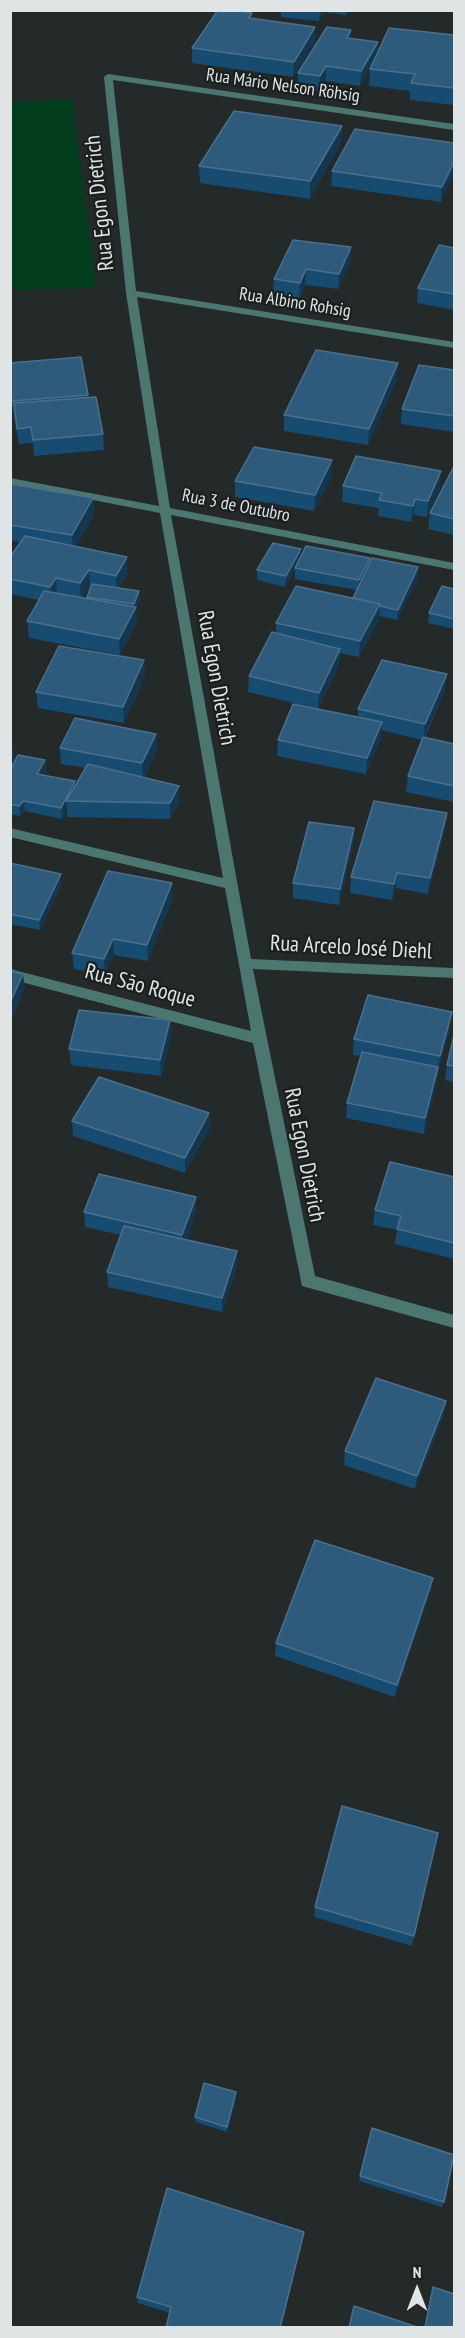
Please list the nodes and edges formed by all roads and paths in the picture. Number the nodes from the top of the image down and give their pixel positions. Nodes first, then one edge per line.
1 (108, 77) joint
2 (454, 127) edge
3 (130, 293) junction
4 (454, 345) edge
5 (10, 481) edge
6 (165, 512) junction
7 (454, 566) edge
8 (10, 832) edge
9 (231, 885) junction
10 (245, 964) junction
11 (454, 973) edge
12 (10, 974) edge
13 (260, 1039) junction
14 (454, 1321) edge

1 - 2 street, Rua Mário Nelson Röhsig
1 - 3 street, Rua Egon Dietrich
3 - 4 street, Rua Albino Rohsig
3 - 6 street, Rua Egon Dietrich
5 - 6 street, Rua 3 de Outubro
6 - 7 street, Rua 3 de Outubro
6 - 9 street, Rua Egon Dietrich
8 - 9 street
9 - 10 street, Rua Egon Dietrich
10 - 11 street, Rua Arcelo José Diehl
10 - 13 street, Rua Egon Dietrich
12 - 13 street, Rua São Roque
13 - 14 street, Rua Egon Dietrich

